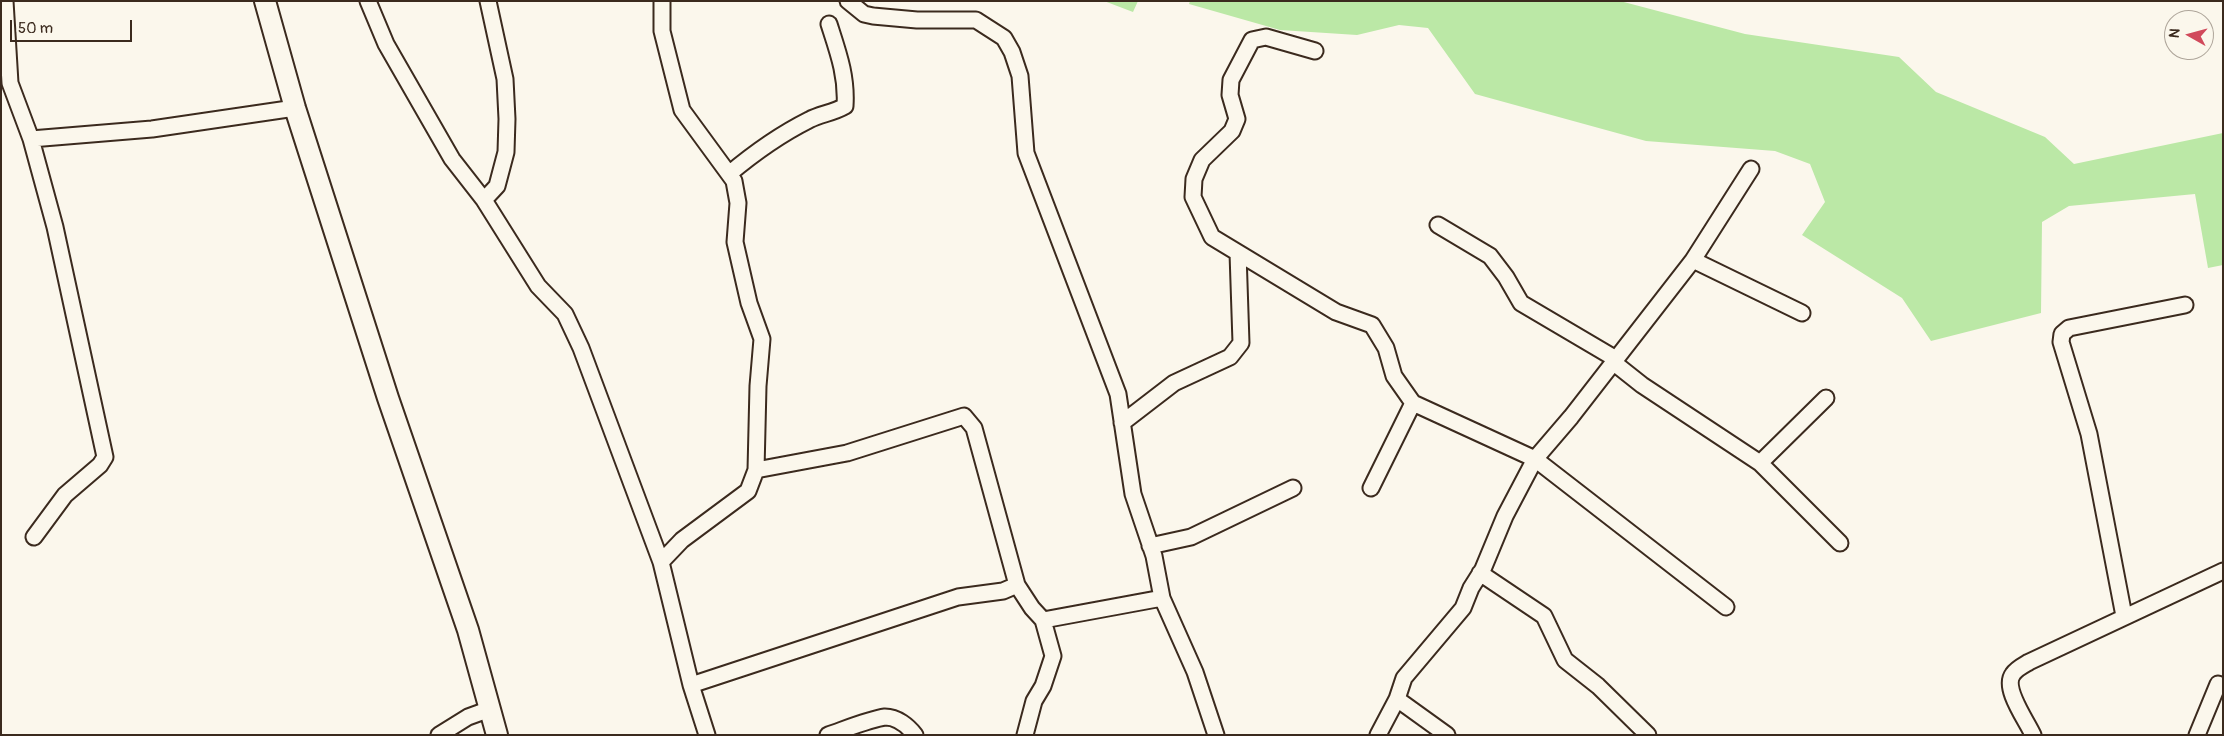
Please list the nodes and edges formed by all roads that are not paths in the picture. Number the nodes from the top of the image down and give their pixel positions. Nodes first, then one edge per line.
1 (4, 1) edge
2 (265, 1) edge
3 (368, 1) edge
4 (488, 1) edge
5 (662, 1) edge
6 (848, 1) edge
7 (829, 24) dead end
8 (1315, 51) dead end
9 (5, 84) edge
10 (295, 108) junction
11 (31, 138) junction
12 (1751, 169) dead end
13 (729, 174) junction
14 (484, 200) junction
15 (1438, 225) dead end
16 (1238, 253) junction
17 (1693, 260) junction
18 (2185, 305) dead end
19 (1802, 313) dead end
20 (1614, 360) junction
21 (1826, 398) dead end
22 (1413, 403) junction
23 (1122, 423) junction
24 (1535, 458) junction
25 (1760, 463) junction
26 (756, 470) junction
27 (1293, 488) dead end
28 (1371, 488) dead end
29 (34, 538) dead end
30 (1840, 543) dead end
31 (1150, 546) junction
32 (661, 562) junction
33 (2223, 571) edge
34 (1480, 574) junction
35 (1017, 585) junction
36 (1162, 598) junction
37 (1726, 607) dead end
38 (2124, 616) junction
39 (1043, 620) junction
40 (2218, 684) dead end
41 (691, 685) junction
42 (1397, 699) junction
43 (490, 709) junction
44 (439, 735) edge
45 (497, 735) edge
46 (707, 735) edge
47 (828, 735) edge
48 (914, 735) edge
49 (1025, 735) edge
50 (1216, 735) edge
51 (1378, 735) edge
52 (1447, 735) edge
53 (1648, 735) edge
54 (2034, 735) edge
55 (2196, 735) edge

1 - 9 street
2 - 10 street
3 - 14 street
4 - 14 street
5 - 13 street
6 - 23 street
7 - 13 street
8 - 16 street
9 - 11 street
10 - 11 street
10 - 43 street
11 - 29 street
12 - 17 street
13 - 26 street
14 - 32 street
15 - 20 street
16 - 22 street
16 - 23 street
17 - 19 street
17 - 20 street
18 - 38 street
20 - 24 street
20 - 25 street
21 - 25 street
22 - 24 street
22 - 28 street
23 - 31 street
24 - 34 street
24 - 37 street
25 - 30 street
26 - 32 street
26 - 35 street
27 - 31 street
31 - 36 street
32 - 41 street
33 - 38 street
34 - 42 street
34 - 53 street
35 - 39 street
35 - 41 street
36 - 39 street
36 - 50 street
38 - 54 street
39 - 49 street
40 - 55 street
41 - 46 street
42 - 51 street
42 - 52 street
43 - 44 street
43 - 45 street
47 - 48 street

